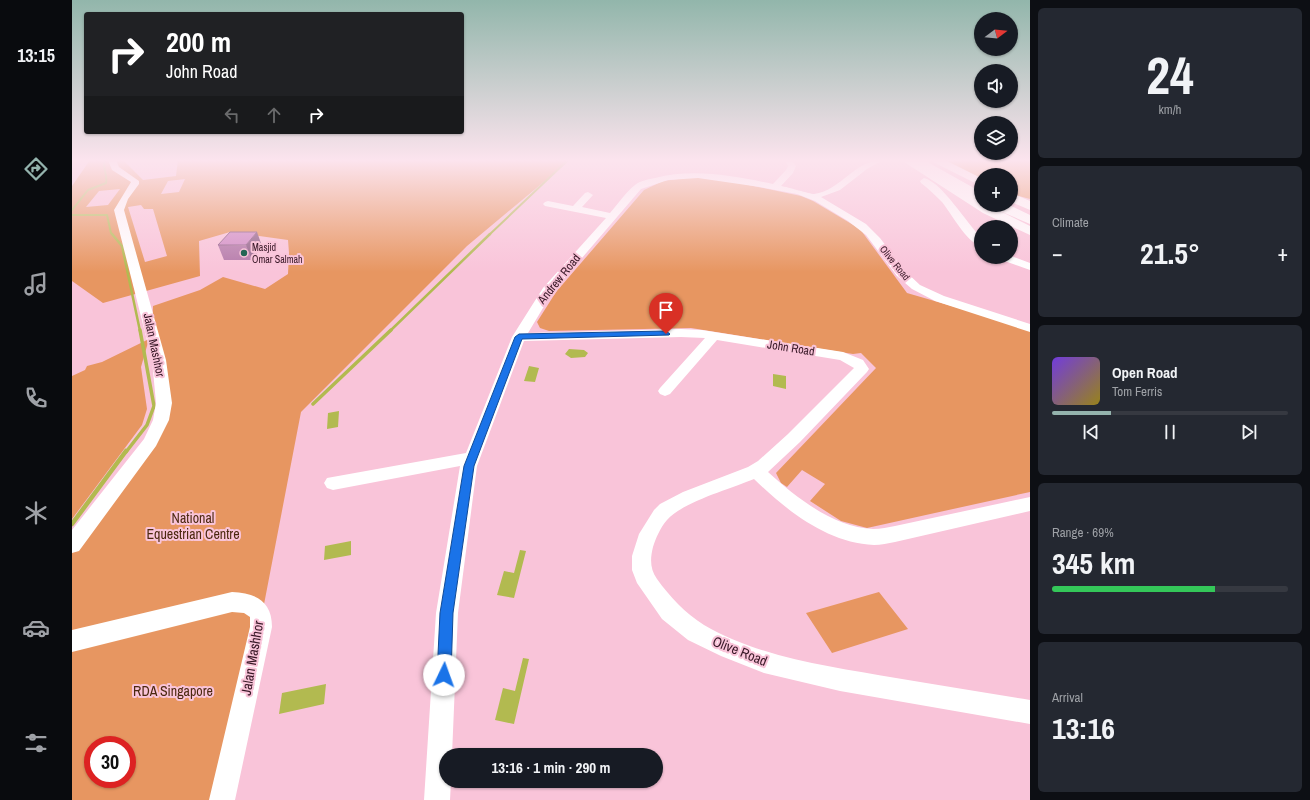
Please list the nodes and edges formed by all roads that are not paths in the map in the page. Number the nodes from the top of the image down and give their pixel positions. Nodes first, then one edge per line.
1 (125, 197) edge
2 (586, 197) edge
3 (629, 197) edge
4 (814, 197) edge
5 (941, 197) edge
6 (967, 197) edge
7 (1018, 200) edge
8 (548, 204) dead end
9 (1018, 205) edge
10 (1030, 206) edge
11 (575, 209) junction
12 (1030, 211) edge
13 (1013, 212) edge
14 (612, 216) junction
15 (1030, 220) edge
16 (1030, 231) edge
17 (974, 236) edge
18 (1018, 262) edge
19 (1030, 267) edge
20 (1030, 328) edge
21 (714, 336) junction
22 (519, 337) junction
23 (862, 369) joint
24 (665, 391) dead end
25 (472, 458) junction
26 (756, 471) junction
27 (333, 482) dead end
28 (1030, 504) edge
29 (72, 545) edge
30 (72, 641) edge
31 (1030, 712) edge
32 (222, 800) edge
33 (437, 800) edge

1 - 29 street, Jalan Mashhor
2 - 11 street
3 - 14 street, Andrew Road
4 - 20 street, Olive Road
5 - 17 street
6 - 16 main road
7 - 10 main road
8 - 11 street
9 - 12 highway
11 - 14 street
13 - 15 highway
14 - 22 street, Andrew Road
18 - 19 street
21 - 22 street, John Road
21 - 23 street, John Road
21 - 24 street
22 - 25 street, Andrew Road
23 - 26 street, Olive Road
25 - 27 street
25 - 33 street, Andrew Road
26 - 28 street
26 - 31 street, Olive Road
30 - 32 street, Jalan Mashhor

